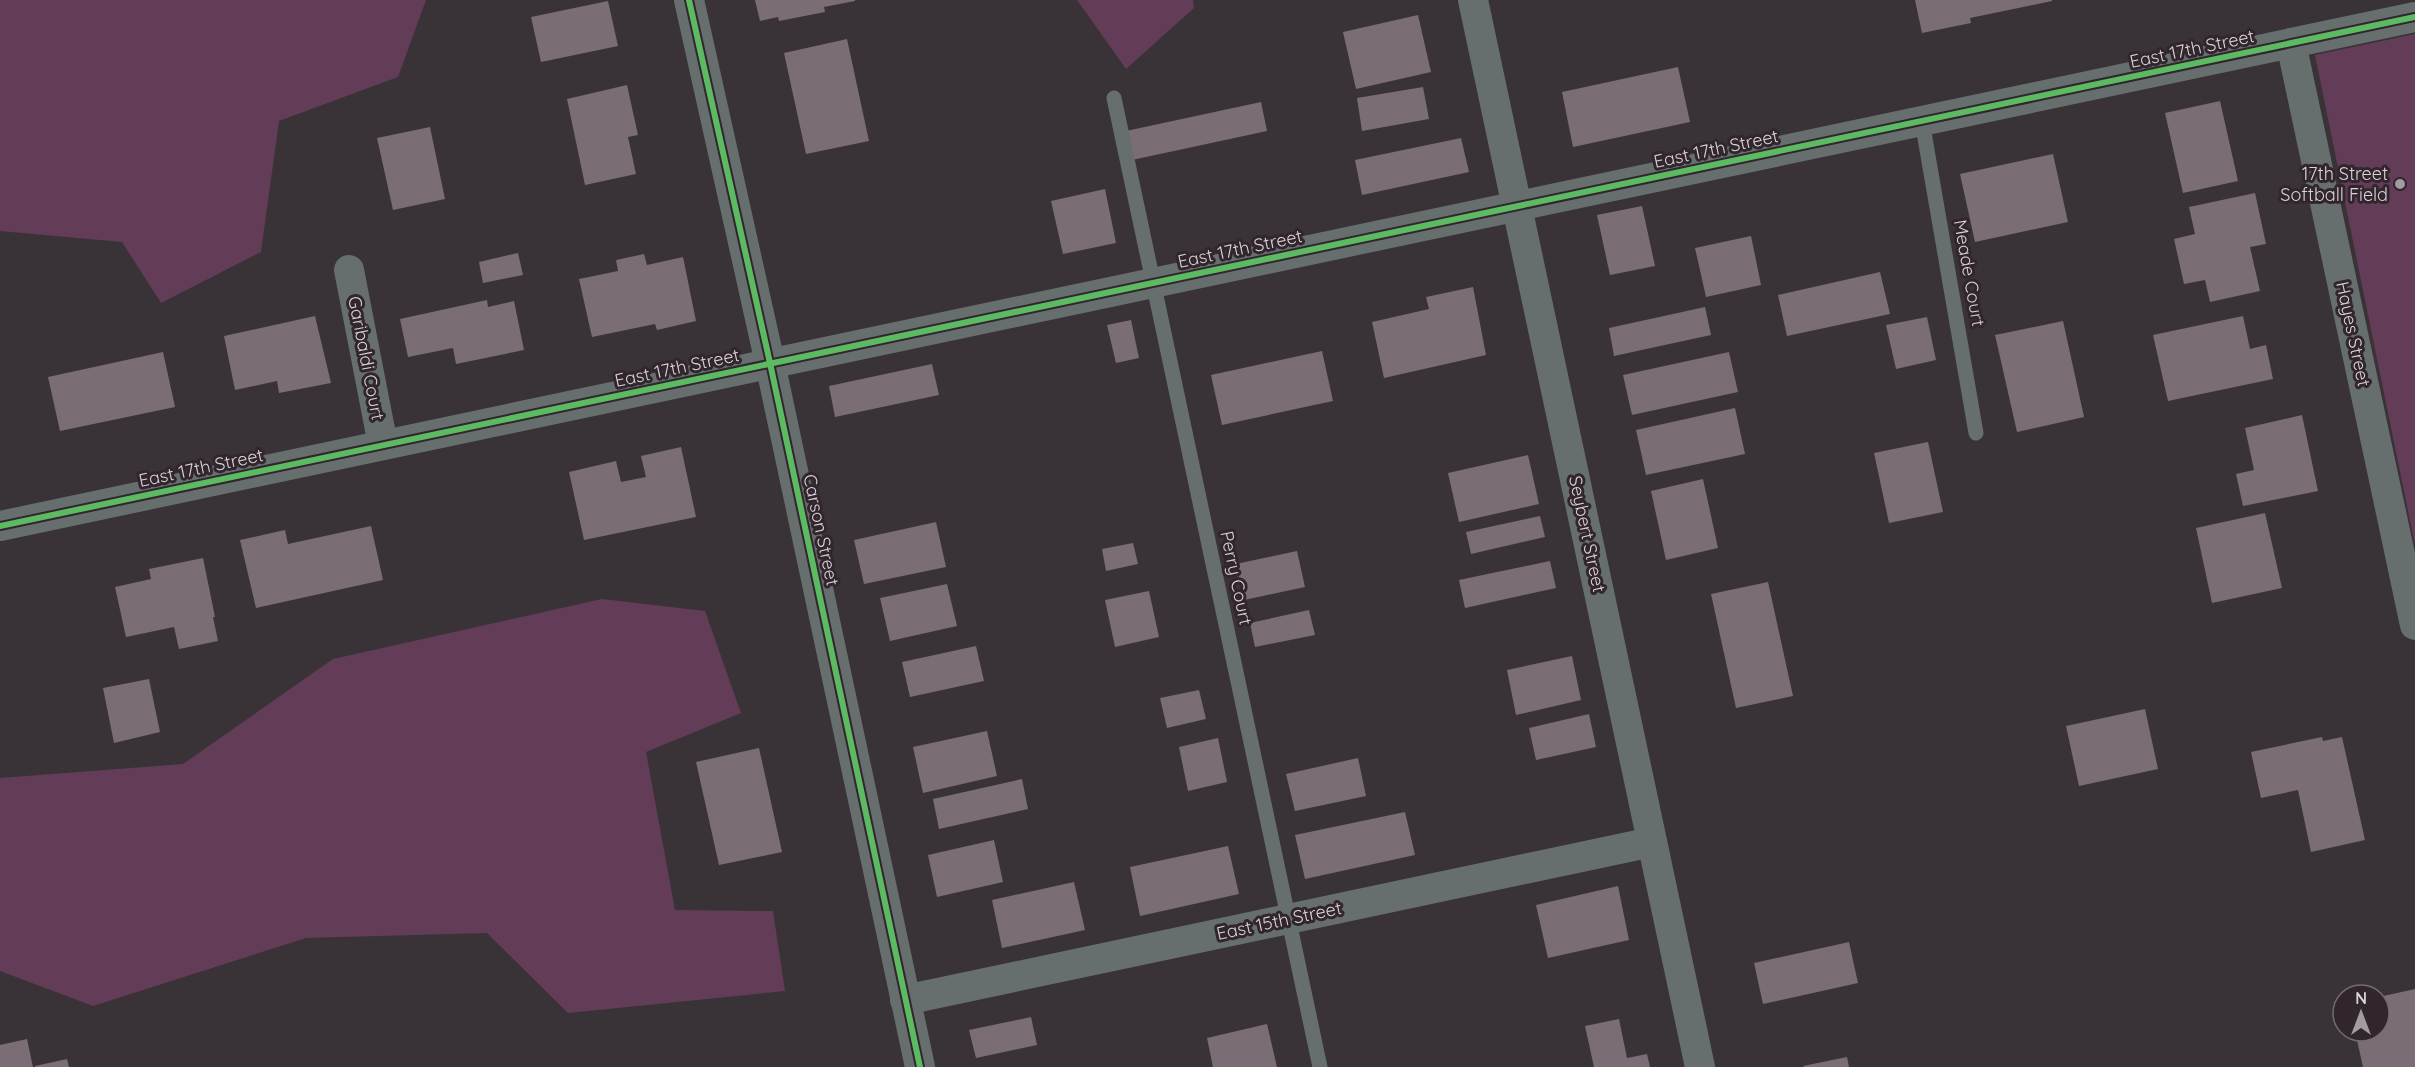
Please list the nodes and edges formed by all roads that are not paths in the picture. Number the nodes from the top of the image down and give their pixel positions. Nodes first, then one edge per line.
1 (689, 0) edge
2 (1473, 0) edge
3 (2415, 17) edge
4 (2291, 43) junction
5 (1114, 98) dead end
6 (1922, 121) junction
7 (1517, 206) junction
8 (349, 270) dead end
9 (1153, 283) junction
10 (770, 363) junction
11 (1976, 432) dead end
12 (383, 445) junction
13 (0, 526) edge
14 (2415, 625) edge
15 (1652, 842) junction
16 (1288, 919) junction
17 (905, 1000) junction
18 (920, 1067) edge
19 (1320, 1067) edge
20 (1700, 1067) edge

1 - 10 street, Carson Street
2 - 7 street, Seybert Street
3 - 4 street, East 17th Street
4 - 6 street, East 17th Street
4 - 14 street, Hayes Street
5 - 9 lane, Perry Court
6 - 7 street, East 17th Street
6 - 11 lane, Meade Court
7 - 9 street, East 17th Street
7 - 15 street, Seybert Street
8 - 12 street, Garibaldi Court
9 - 10 street, East 17th Street
9 - 16 lane, Perry Court
10 - 12 street, East 17th Street
10 - 17 street, Carson Street
12 - 13 street, East 17th Street
15 - 16 street, East 15th Street
15 - 20 street, Seybert Street
16 - 17 street, East 15th Street
16 - 19 lane, Perry Court
17 - 18 street, Carson Street

